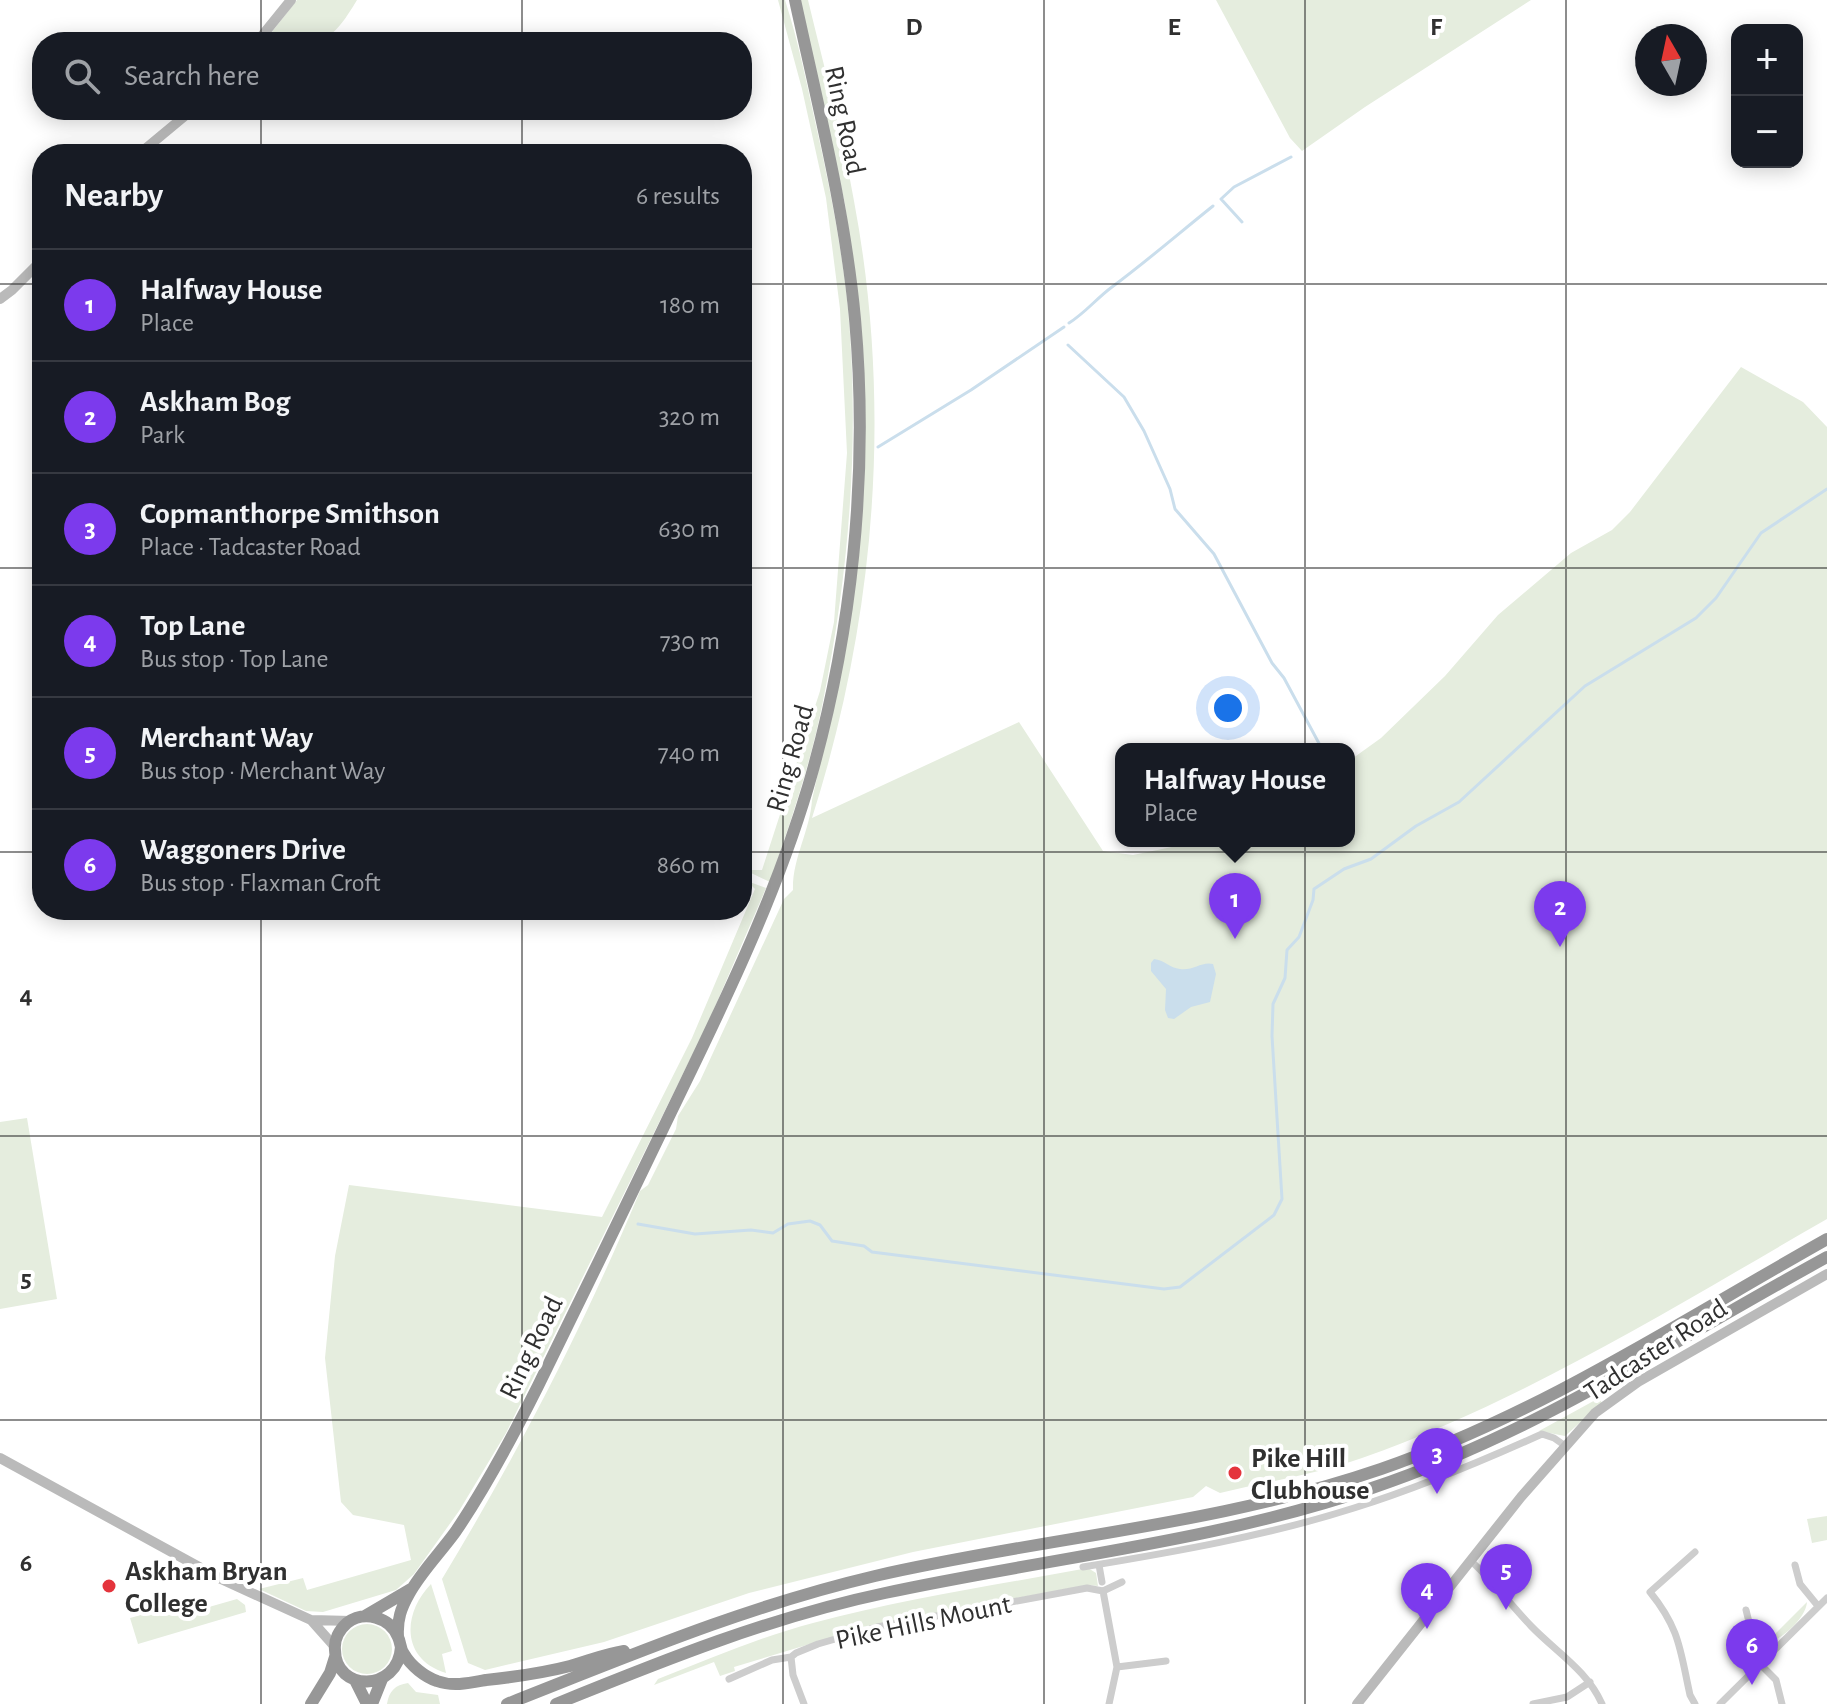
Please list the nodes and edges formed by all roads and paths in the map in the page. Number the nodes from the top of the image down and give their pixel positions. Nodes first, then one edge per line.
1 (291, 0) edge
2 (795, 0) edge
3 (265, 32) edge
4 (180, 120) edge
5 (151, 144) edge
6 (32, 270) edge
7 (0, 299) edge
8 (1827, 1239) edge
9 (1827, 1257) edge
10 (1827, 1274) edge
11 (1564, 1445) junction
12 (0, 1458) edge
13 (1695, 1552) dead end
14 (1472, 1562) junction
15 (1099, 1565) junction
16 (1795, 1565) dead end
17 (1083, 1567) dead end
18 (1102, 1582) dead end
19 (1122, 1582) dead end
20 (1642, 1584) dead end
21 (411, 1589) junction
22 (1103, 1591) junction
23 (1650, 1592) junction
24 (1827, 1598) edge
25 (1818, 1606) junction
26 (1746, 1610) dead end
27 (365, 1616) junction
28 (311, 1620) junction
29 (351, 1621) junction
30 (399, 1642) junction
31 (650, 1647) junction
32 (335, 1652) junction
33 (1769, 1654) junction
34 (791, 1657) junction
35 (1166, 1661) dead end
36 (1760, 1664) junction
37 (1117, 1667) junction
38 (382, 1679) junction
39 (729, 1679) dead end
40 (355, 1680) junction
41 (1590, 1682) junction
42 (311, 1704) edge
43 (370, 1704) edge
44 (507, 1704) edge
45 (556, 1704) edge
46 (804, 1704) edge
47 (1109, 1704) edge
48 (1357, 1704) edge
49 (1533, 1704) edge
50 (1602, 1704) edge
51 (1695, 1704) edge
52 (1720, 1704) edge
53 (1782, 1704) edge

1 - 3 street
2 - 21 highway, Ring Road
4 - 5 street
6 - 7 street
8 - 31 highway
9 - 45 highway
10 - 11 street, Tadcaster Road
11 - 14 street, Tadcaster Road
11 - 15 street
12 - 28 street
13 - 23 street
14 - 41 street
14 - 48 street, Tadcaster Road
15 - 17 street
15 - 18 street
16 - 25 street
19 - 22 street, Pike Hills Mount
20 - 23 street
21 - 27 highway, Ring Road
21 - 30 highway, Ring Road
22 - 34 street, Pike Hills Mount
22 - 37 street
23 - 51 street
24 - 25 street
25 - 33 street
26 - 33 street
27 - 29 highway
27 - 30 highway
28 - 29 street
28 - 32 street
29 - 32 highway
30 - 31 highway
30 - 38 highway
31 - 44 highway
32 - 40 highway
32 - 42 highway
33 - 36 street
34 - 39 street, Pike Hills Mount
34 - 46 street
35 - 37 street
36 - 52 street
36 - 53 street
37 - 47 street
38 - 40 highway
38 - 43 highway
40 - 43 highway
41 - 49 street
41 - 50 street

